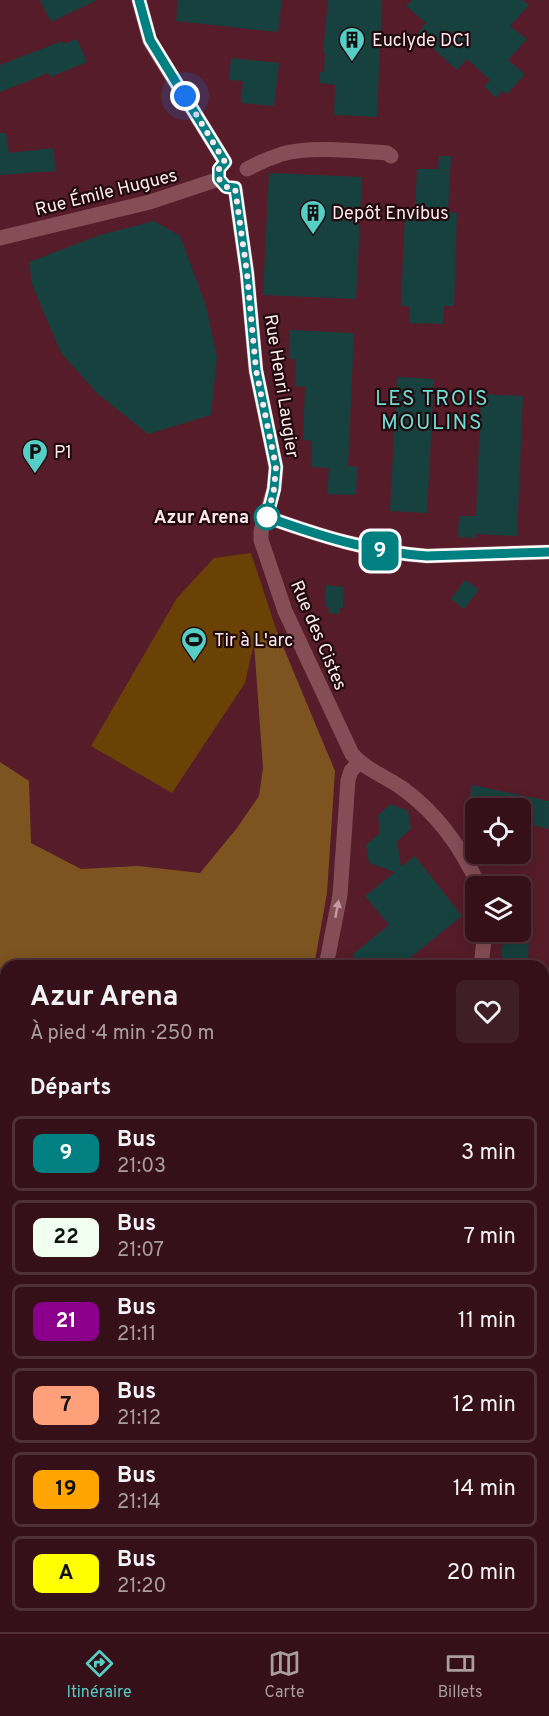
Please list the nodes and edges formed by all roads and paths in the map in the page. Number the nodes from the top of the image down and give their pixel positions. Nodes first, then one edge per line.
1 (139, 0) edge
2 (391, 156) dead end
3 (225, 162) junction
4 (247, 169) junction
5 (219, 179) junction
6 (235, 188) junction
7 (0, 238) edge
8 (267, 517) junction
9 (549, 552) edge
10 (359, 762) junction
11 (474, 876) edge
12 (484, 942) edge
13 (327, 960) edge
14 (482, 960) edge

1 - 3 street
2 - 4 street
3 - 4 street
3 - 5 street
4 - 6 street
5 - 6 street
5 - 7 street, Rue Émile Hugues
6 - 8 street, Rue Henri Laugier
8 - 9 street
8 - 10 street, Rue des Cistes
10 - 11 street, Rue des Cistes
13 -> 10 street
12 - 14 street

